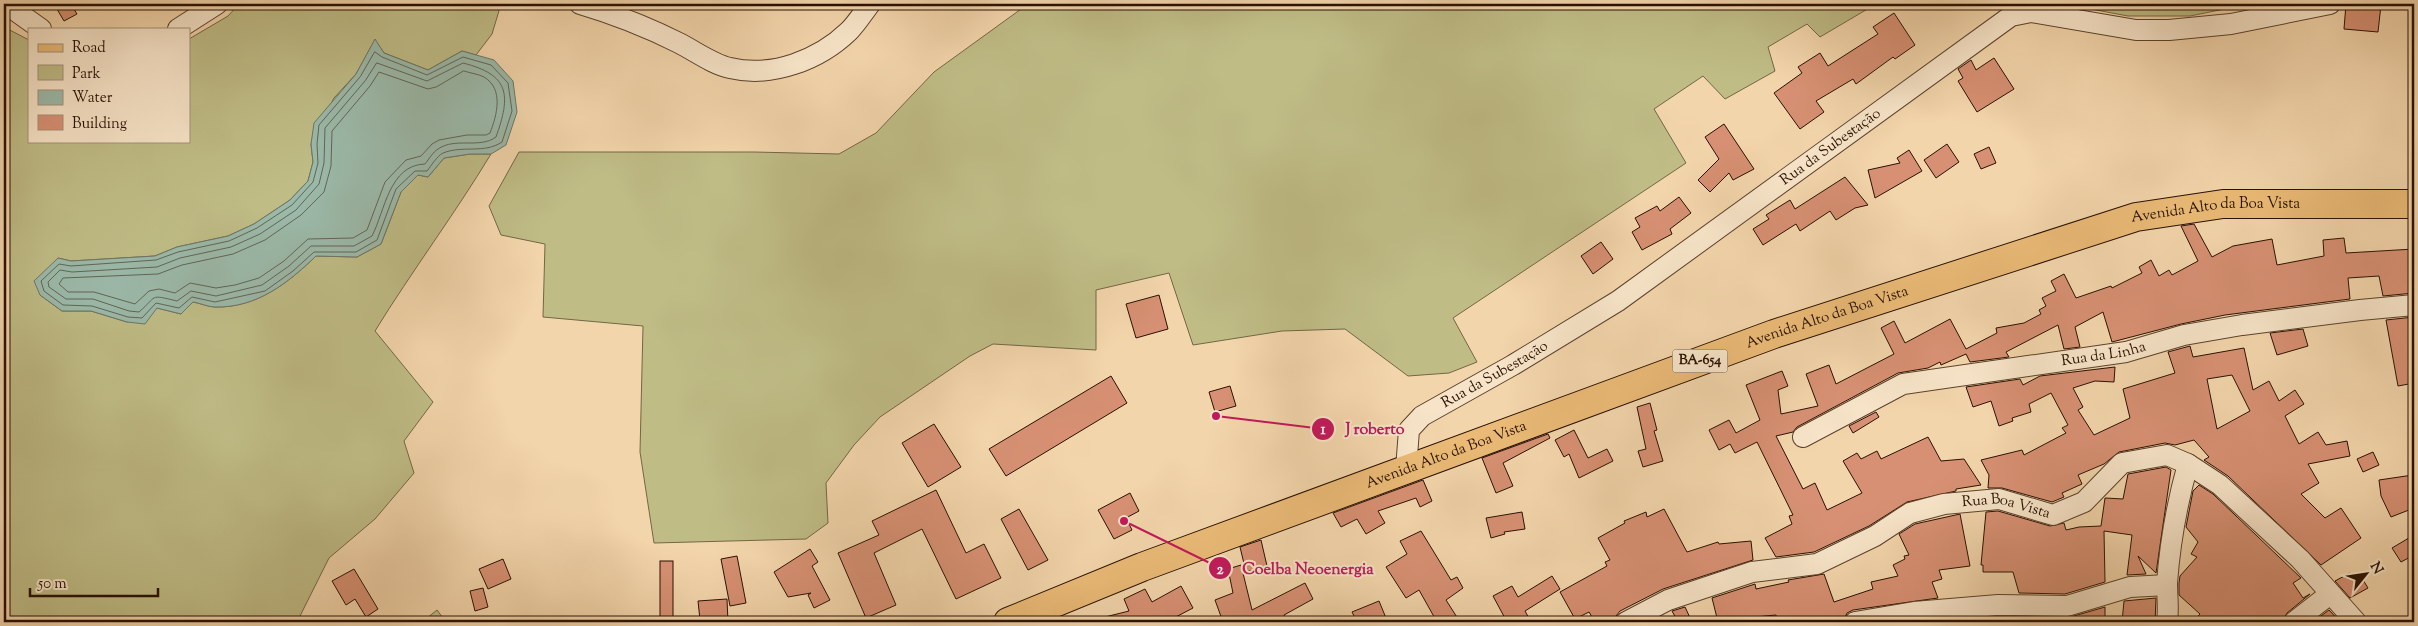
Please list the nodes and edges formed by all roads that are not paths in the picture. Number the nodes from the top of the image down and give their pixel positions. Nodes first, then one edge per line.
1 (6, 4) edge
2 (217, 4) edge
3 (580, 4) edge
4 (870, 4) edge
5 (2330, 4) edge
6 (40, 28) edge
7 (180, 28) edge
8 (2414, 204) edge
9 (2414, 305) edge
10 (1803, 437) dead end
11 (2188, 464) junction
12 (1406, 469) junction
13 (2167, 585) junction
14 (2330, 594) junction
15 (1008, 622) edge
16 (1626, 622) edge
17 (1855, 622) edge
18 (2167, 622) edge
19 (2294, 622) edge
20 (2356, 622) edge

1 - 6 street
2 - 7 street
3 - 4 street
5 - 12 street, Rua da Subestação
8 - 12 main road, Avenida Alto da Boa Vista / BA-654
9 - 10 street, Rua da Linha
11 - 13 street
11 - 14 street, Rua Boa Vista
11 - 16 street, Rua Boa Vista
12 - 15 main road, Avenida Alto da Boa Vista / BA-654
13 - 17 street
13 - 18 street
14 - 19 street
14 - 20 street, Rua Boa Vista

